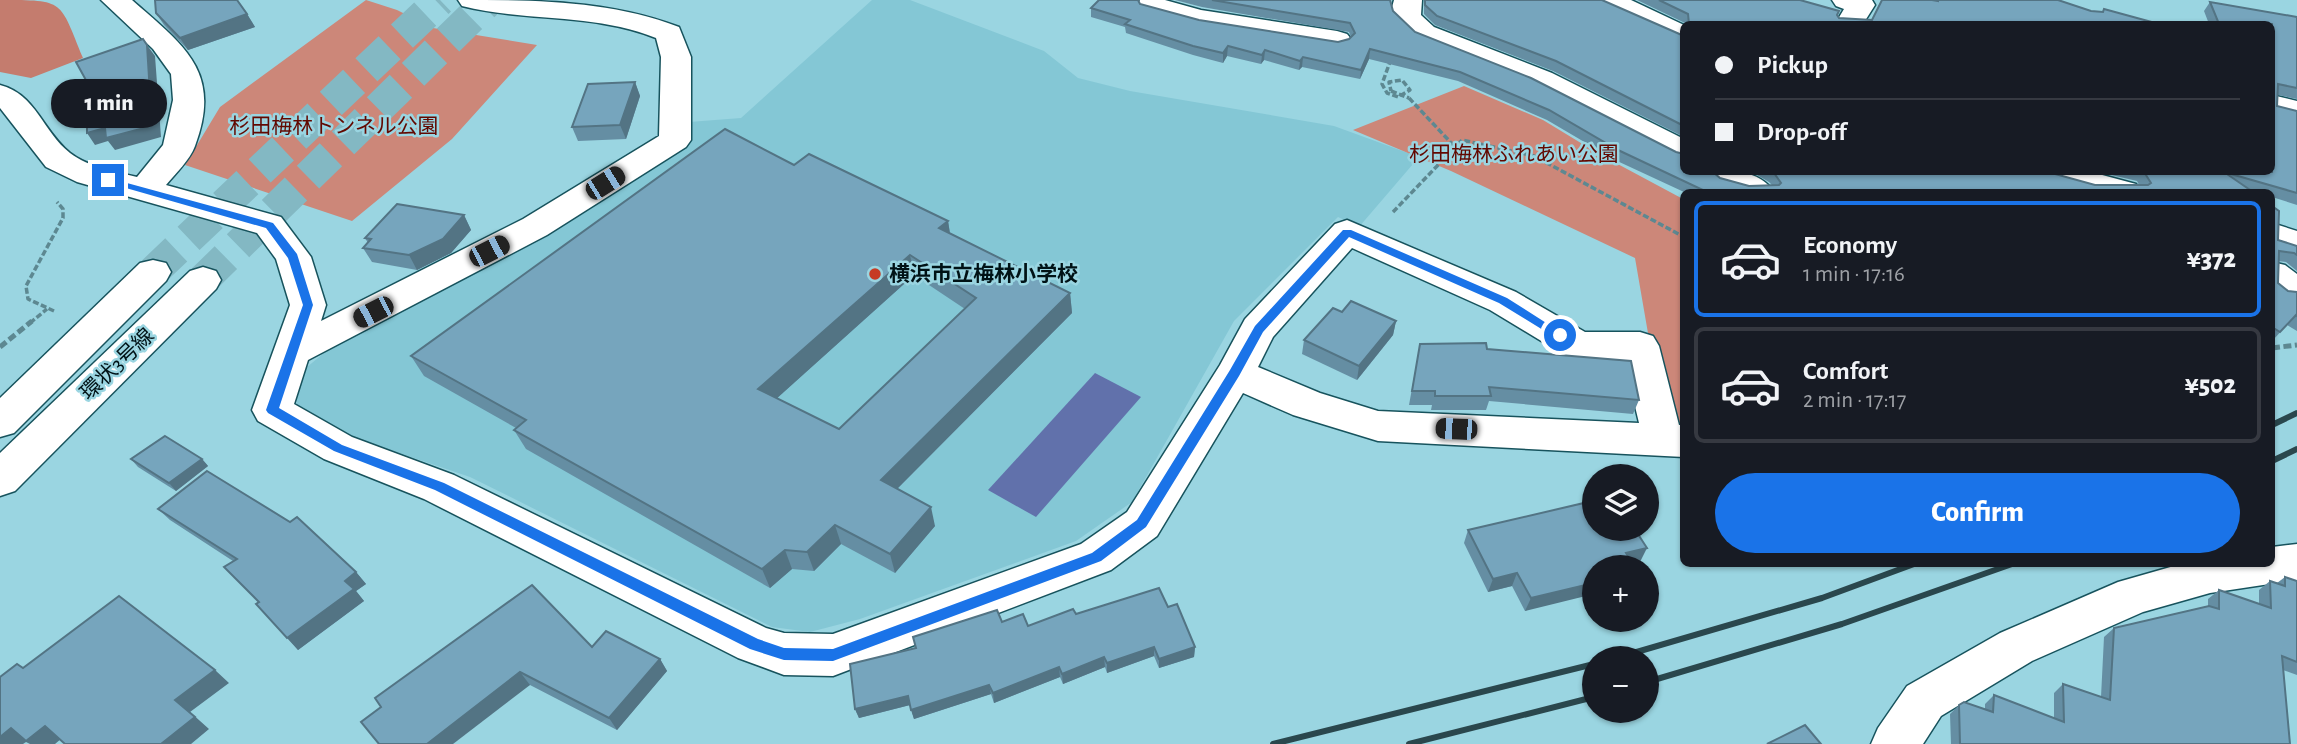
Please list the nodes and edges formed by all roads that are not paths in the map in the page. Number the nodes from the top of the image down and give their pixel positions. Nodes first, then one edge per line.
1 (115, 0) edge
2 (472, 0) edge
3 (1408, 0) edge
4 (1609, 0) edge
5 (1151, 5) edge
6 (1203, 9) edge
7 (1680, 35) edge
8 (1337, 40) edge
9 (0, 94) edge
10 (2275, 105) edge
11 (2297, 111) edge
12 (1680, 150) edge
13 (2064, 175) edge
14 (2114, 189) edge
15 (145, 190) junction
16 (2275, 236) edge
17 (2297, 244) edge
18 (153, 272) tunnel mouth
19 (203, 280) tunnel mouth
20 (290, 353) junction
21 (1235, 373) junction
22 (0, 422) edge
23 (1673, 440) edge
24 (0, 479) edge
25 (2297, 562) edge
26 (2275, 565) edge
27 (2264, 567) edge
28 (1895, 744) edge

1 - 15 street
2 - 20 street
3 - 12 street
4 - 7 street
5 - 6 street
6 - 8 street
9 - 15 street
10 - 11 street
13 - 14 street
15 - 20 street
16 - 17 street
18 - 22 street, 環状3号線
19 - 24 street, 環状3号線
20 - 21 street
21 - 23 street
21 - 23 street
25 - 26 street
27 - 28 street

